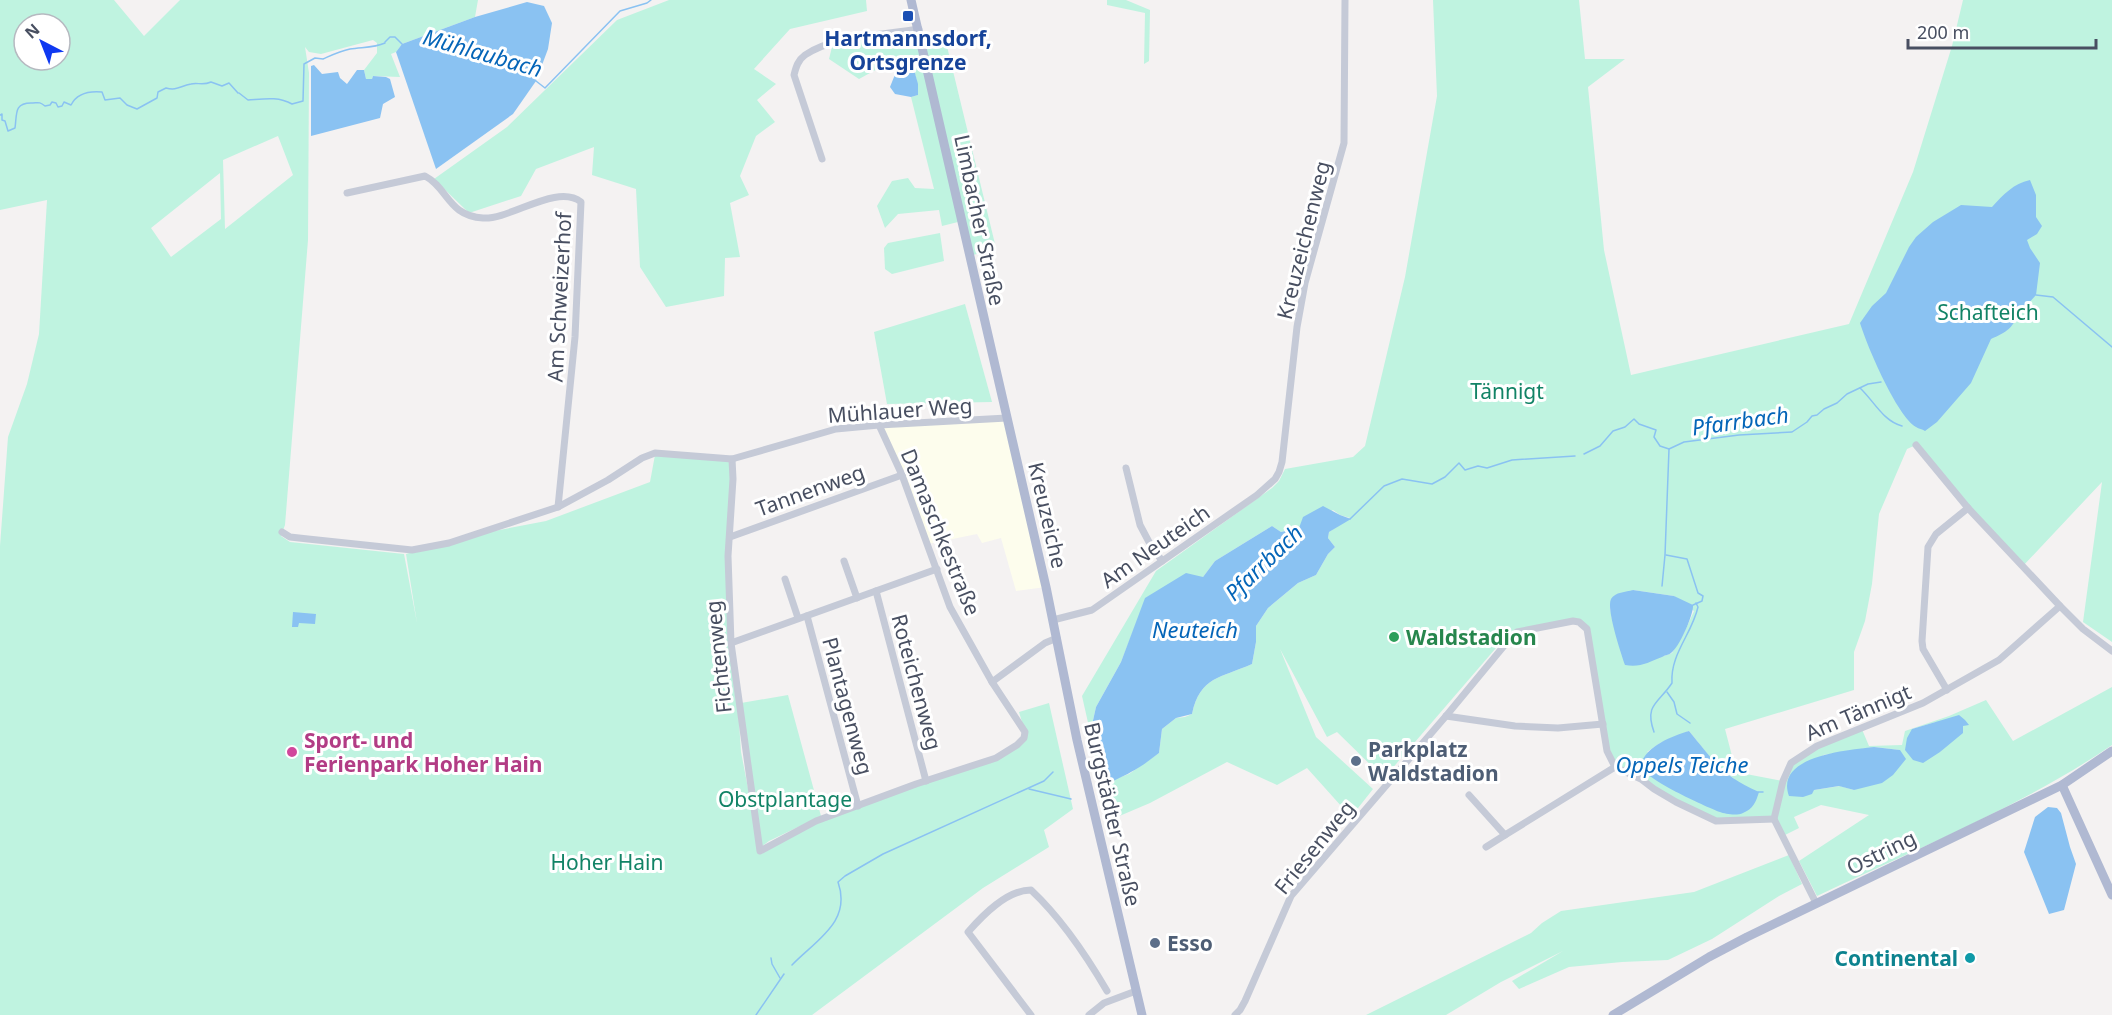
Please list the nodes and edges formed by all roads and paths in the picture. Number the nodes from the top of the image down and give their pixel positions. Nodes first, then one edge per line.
1 (911, 0) edge
2 (1345, 0) edge
3 (919, 29) junction
4 (822, 159) dead end
5 (347, 193) dead end
6 (1007, 418) junction
7 (879, 425) junction
8 (1916, 445) dead end
9 (732, 459) junction
10 (1126, 468) dead end
11 (902, 475) junction
12 (1269, 484) joint
13 (558, 507) junction
14 (1968, 508) junction
15 (282, 532) dead end
16 (730, 537) junction
17 (844, 561) dead end
18 (1162, 561) junction
19 (937, 569) junction
20 (785, 579) dead end
21 (876, 591) junction
22 (857, 598) junction
23 (2060, 606) junction
24 (807, 616) junction
25 (798, 618) junction
26 (1053, 621) junction
27 (1057, 638) junction
28 (730, 643) junction
29 (2112, 651) edge
30 (992, 682) junction
31 (1947, 690) junction
32 (1446, 716) junction
33 (1603, 724) junction
34 (2112, 751) edge
35 (1615, 767) junction
36 (926, 781) junction
37 (2062, 785) junction
38 (1469, 795) dead end
39 (858, 806) junction
40 (1774, 819) junction
41 (1505, 835) junction
42 (1486, 847) dead end
43 (2112, 895) edge
44 (1816, 903) junction
45 (1107, 991) dead end
46 (1136, 991) junction
47 (1031, 1015) edge
48 (1089, 1015) edge
49 (1142, 1015) edge
50 (1235, 1015) edge
51 (1613, 1015) edge

1 - 3 main road, Limbacher Straße
2 - 12 street, Kreuzeichenweg
3 - 4 street
3 - 6 main road, Limbacher Straße
5 - 13 street, Am Schweizerhof
6 - 7 street, Mühlauer Weg
6 - 26 main road, Kreuzeiche
7 - 9 street, Mühlauer Weg
7 - 11 street, Damaschkestraße
8 - 14 street
9 - 13 street, Mühlauer Weg
9 - 16 street, Fichtenweg
10 - 18 street
11 - 16 street, Tannenweg
11 - 19 street, Damaschkestraße
12 - 18 street, Am Neuteich
13 - 15 street, Mühlauer Weg
14 - 23 street
14 - 31 street, Am Tännigt
16 - 28 street, Fichtenweg
17 - 22 street
18 - 26 street, Am Neuteich
19 - 21 street
19 - 30 street, Damaschkestraße
20 - 25 street
21 - 22 street
21 - 36 street, Roteichenweg
22 - 24 street
23 - 29 street
23 - 31 street, Am Tännigt
24 - 25 street
24 - 39 street, Plantagenweg
25 - 28 street
26 - 27 main road, Burgstädter Straße
27 - 30 street
27 - 46 main road, Burgstädter Straße
28 - 39 street, Fichtenweg
30 - 36 street, Damaschkestraße
31 - 40 street, Am Tännigt
32 - 33 street
32 - 33 street, Friesenweg
32 - 50 street, Friesenweg
33 - 35 street
34 - 37 main road, Ostring
35 - 40 street
35 - 41 street
36 - 39 street
37 - 43 main road
37 - 44 main road, Ostring
38 - 41 street
40 - 44 street
41 - 42 street
44 - 51 main road, Ostring
45 - 47 street
46 - 48 street
46 - 49 main road, Burgstädter Straße

